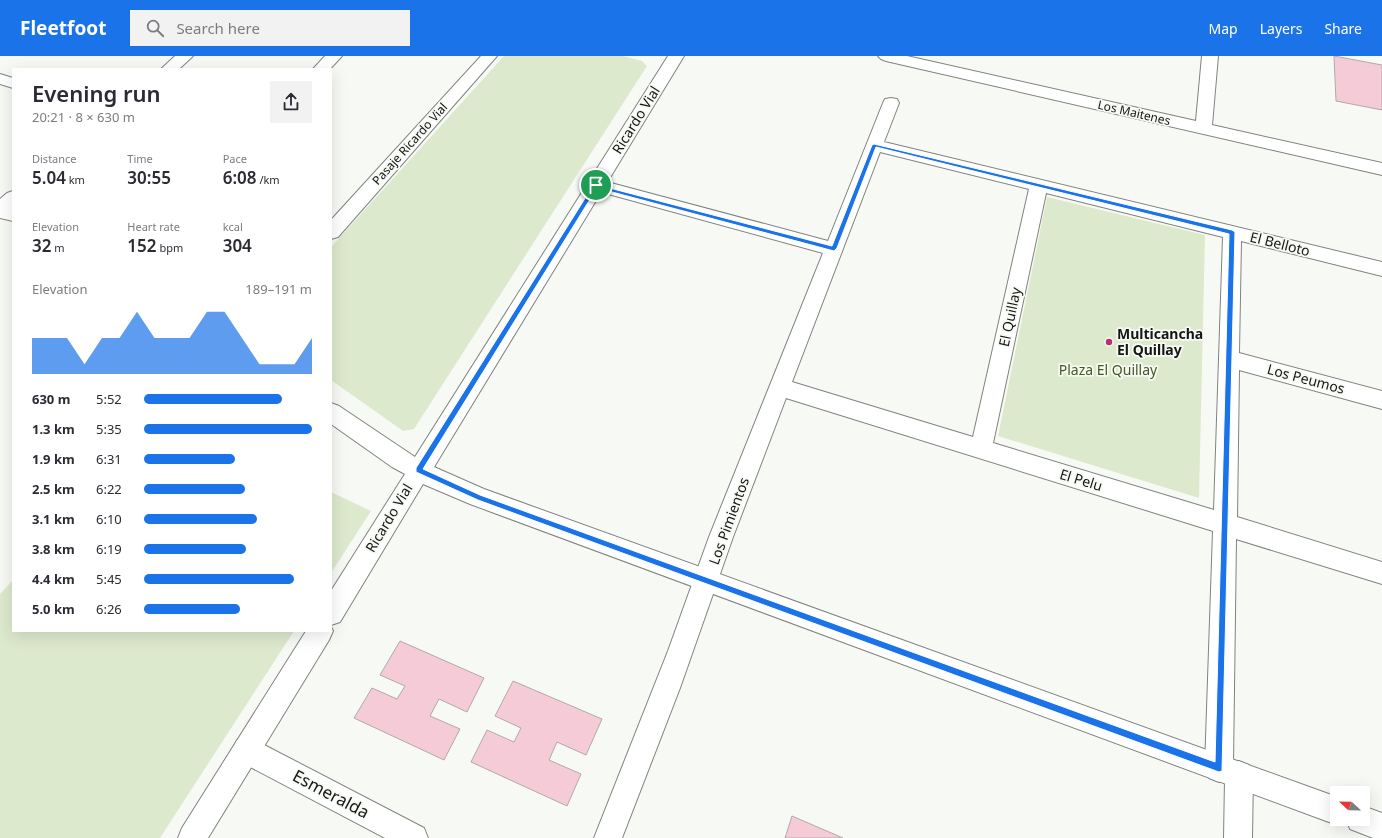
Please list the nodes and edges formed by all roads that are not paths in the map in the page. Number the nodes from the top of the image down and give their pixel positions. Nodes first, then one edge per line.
1 (185, 56) edge
2 (334, 56) edge
3 (489, 56) edge
4 (676, 56) edge
5 (886, 56) edge
6 (1210, 56) edge
7 (169, 68) edge
8 (322, 68) edge
9 (0, 78) edge
10 (12, 83) edge
11 (891, 103) dead end
12 (1203, 129) junction
13 (874, 145) junction
14 (1382, 170) edge
15 (596, 185) junction
16 (1039, 185) junction
17 (12, 198) edge
18 (0, 211) edge
19 (12, 215) edge
20 (332, 231) edge
21 (1232, 232) junction
22 (834, 248) junction
23 (1382, 269) edge
24 (1229, 359) junction
25 (780, 387) junction
26 (1382, 400) edge
27 (332, 413) edge
28 (981, 449) junction
29 (418, 470) junction
30 (1226, 524) junction
31 (1382, 573) edge
32 (707, 581) junction
33 (332, 611) edge
34 (319, 632) edge
35 (247, 750) junction
36 (1229, 771) junction
37 (1330, 808) edge
38 (1370, 823) edge
39 (1382, 827) edge
40 (192, 838) edge
41 (414, 838) edge
42 (608, 838) edge
43 (1238, 838) edge

1 - 7 street
2 - 8 street
3 - 20 street, Pasaje Ricardo Vial
4 - 15 street, Ricardo Vial
5 - 12 street, Los Maitenes
6 - 12 street
9 - 10 street
11 - 13 street, Los Pimientos
12 - 14 street, Los Maitenes
13 - 16 street, El Belloto
13 - 22 street, Los Pimientos
15 - 22 street
15 - 29 street, Ricardo Vial
16 - 21 street, El Belloto
16 - 28 street, El Quillay
17 - 18 street
18 - 19 street
21 - 23 street, El Belloto
21 - 24 street
22 - 25 street, Los Pimientos
24 - 26 street, Los Peumos
24 - 30 street
25 - 28 street, El Pelu
25 - 32 street, Los Pimientos
27 - 29 street
28 - 30 street, El Pelu
29 - 32 street
29 - 33 street, Ricardo Vial
30 - 31 street, El Pelu
30 - 36 street
32 - 36 street
32 - 42 street, Los Pimientos
34 - 35 street
35 - 40 street
35 - 41 street, Esmeralda
36 - 37 street
36 - 43 street
38 - 39 street

